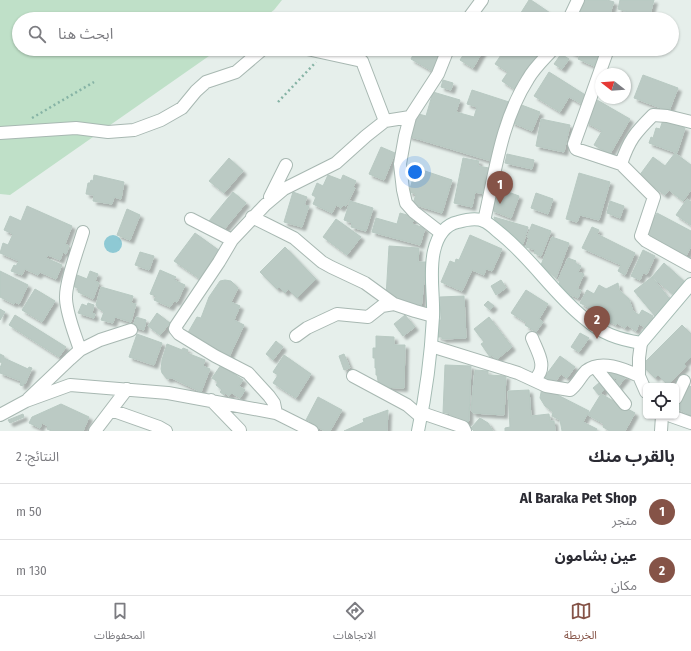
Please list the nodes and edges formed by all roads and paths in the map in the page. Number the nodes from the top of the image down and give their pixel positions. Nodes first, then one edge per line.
1 (482, 0) edge
2 (578, 0) edge
3 (473, 12) edge
4 (573, 12) edge
5 (255, 56) edge
6 (322, 56) edge
7 (339, 56) edge
8 (445, 56) edge
9 (548, 56) edge
10 (605, 56) edge
11 (94, 82) dead end
12 (278, 102) dead end
13 (410, 117) junction
14 (29, 120) dead end
15 (385, 121) junction
16 (691, 122) edge
17 (0, 133) edge
18 (621, 164) junction
19 (286, 165) dead end
20 (264, 205) junction
21 (252, 217) junction
22 (191, 218) dead end
23 (484, 221) junction
24 (83, 232) dead end
25 (441, 233) junction
26 (232, 240) junction
27 (691, 266) edge
28 (691, 284) edge
29 (394, 304) junction
30 (433, 316) junction
31 (131, 330) dead end
32 (296, 336) dead end
33 (532, 338) dead end
34 (641, 343) junction
35 (431, 346) junction
36 (80, 350) junction
37 (594, 367) junction
38 (353, 376) dead end
39 (639, 376) junction
40 (535, 380) junction
41 (684, 381) dead end
42 (643, 385) edge
43 (127, 389) junction
44 (679, 392) edge
45 (211, 400) junction
46 (26, 401) junction
47 (624, 404) dead end
48 (111, 410) junction
49 (276, 413) junction
50 (0, 415) edge
51 (422, 415) junction
52 (662, 419) edge
53 (678, 419) edge
54 (691, 424) edge
55 (240, 430) edge
56 (95, 431) edge
57 (166, 431) edge
58 (312, 431) edge
59 (418, 431) edge
60 (465, 431) edge
61 (660, 431) edge

1 - 3 street
2 - 4 street
5 - 17 street
6 - 12 path
7 - 15 street
8 - 13 street
9 - 23 street
10 - 18 street
11 - 14 path
13 - 15 street
13 - 25 street
15 - 20 street
16 - 18 street
18 - 27 street
19 - 20 street
20 - 21 street
21 - 26 street
21 - 29 street
22 - 26 street
23 - 25 street
23 - 34 street
24 - 36 street
25 - 30 street
26 - 49 street
28 - 34 street
29 - 30 street
29 - 32 street
30 - 35 street
31 - 36 street
33 - 40 street
34 - 39 street
35 - 40 street
35 - 51 street
36 - 46 street
37 - 39 street
37 - 40 street
37 - 47 street
38 - 51 street
39 - 42 street
41 - 44 street
43 - 45 street
43 - 46 street
43 - 48 street
45 - 49 street
45 - 55 street
46 - 50 street
48 - 56 street
48 - 57 street
49 - 58 street
51 - 59 street
51 - 60 street
52 - 61 street
53 - 54 street

